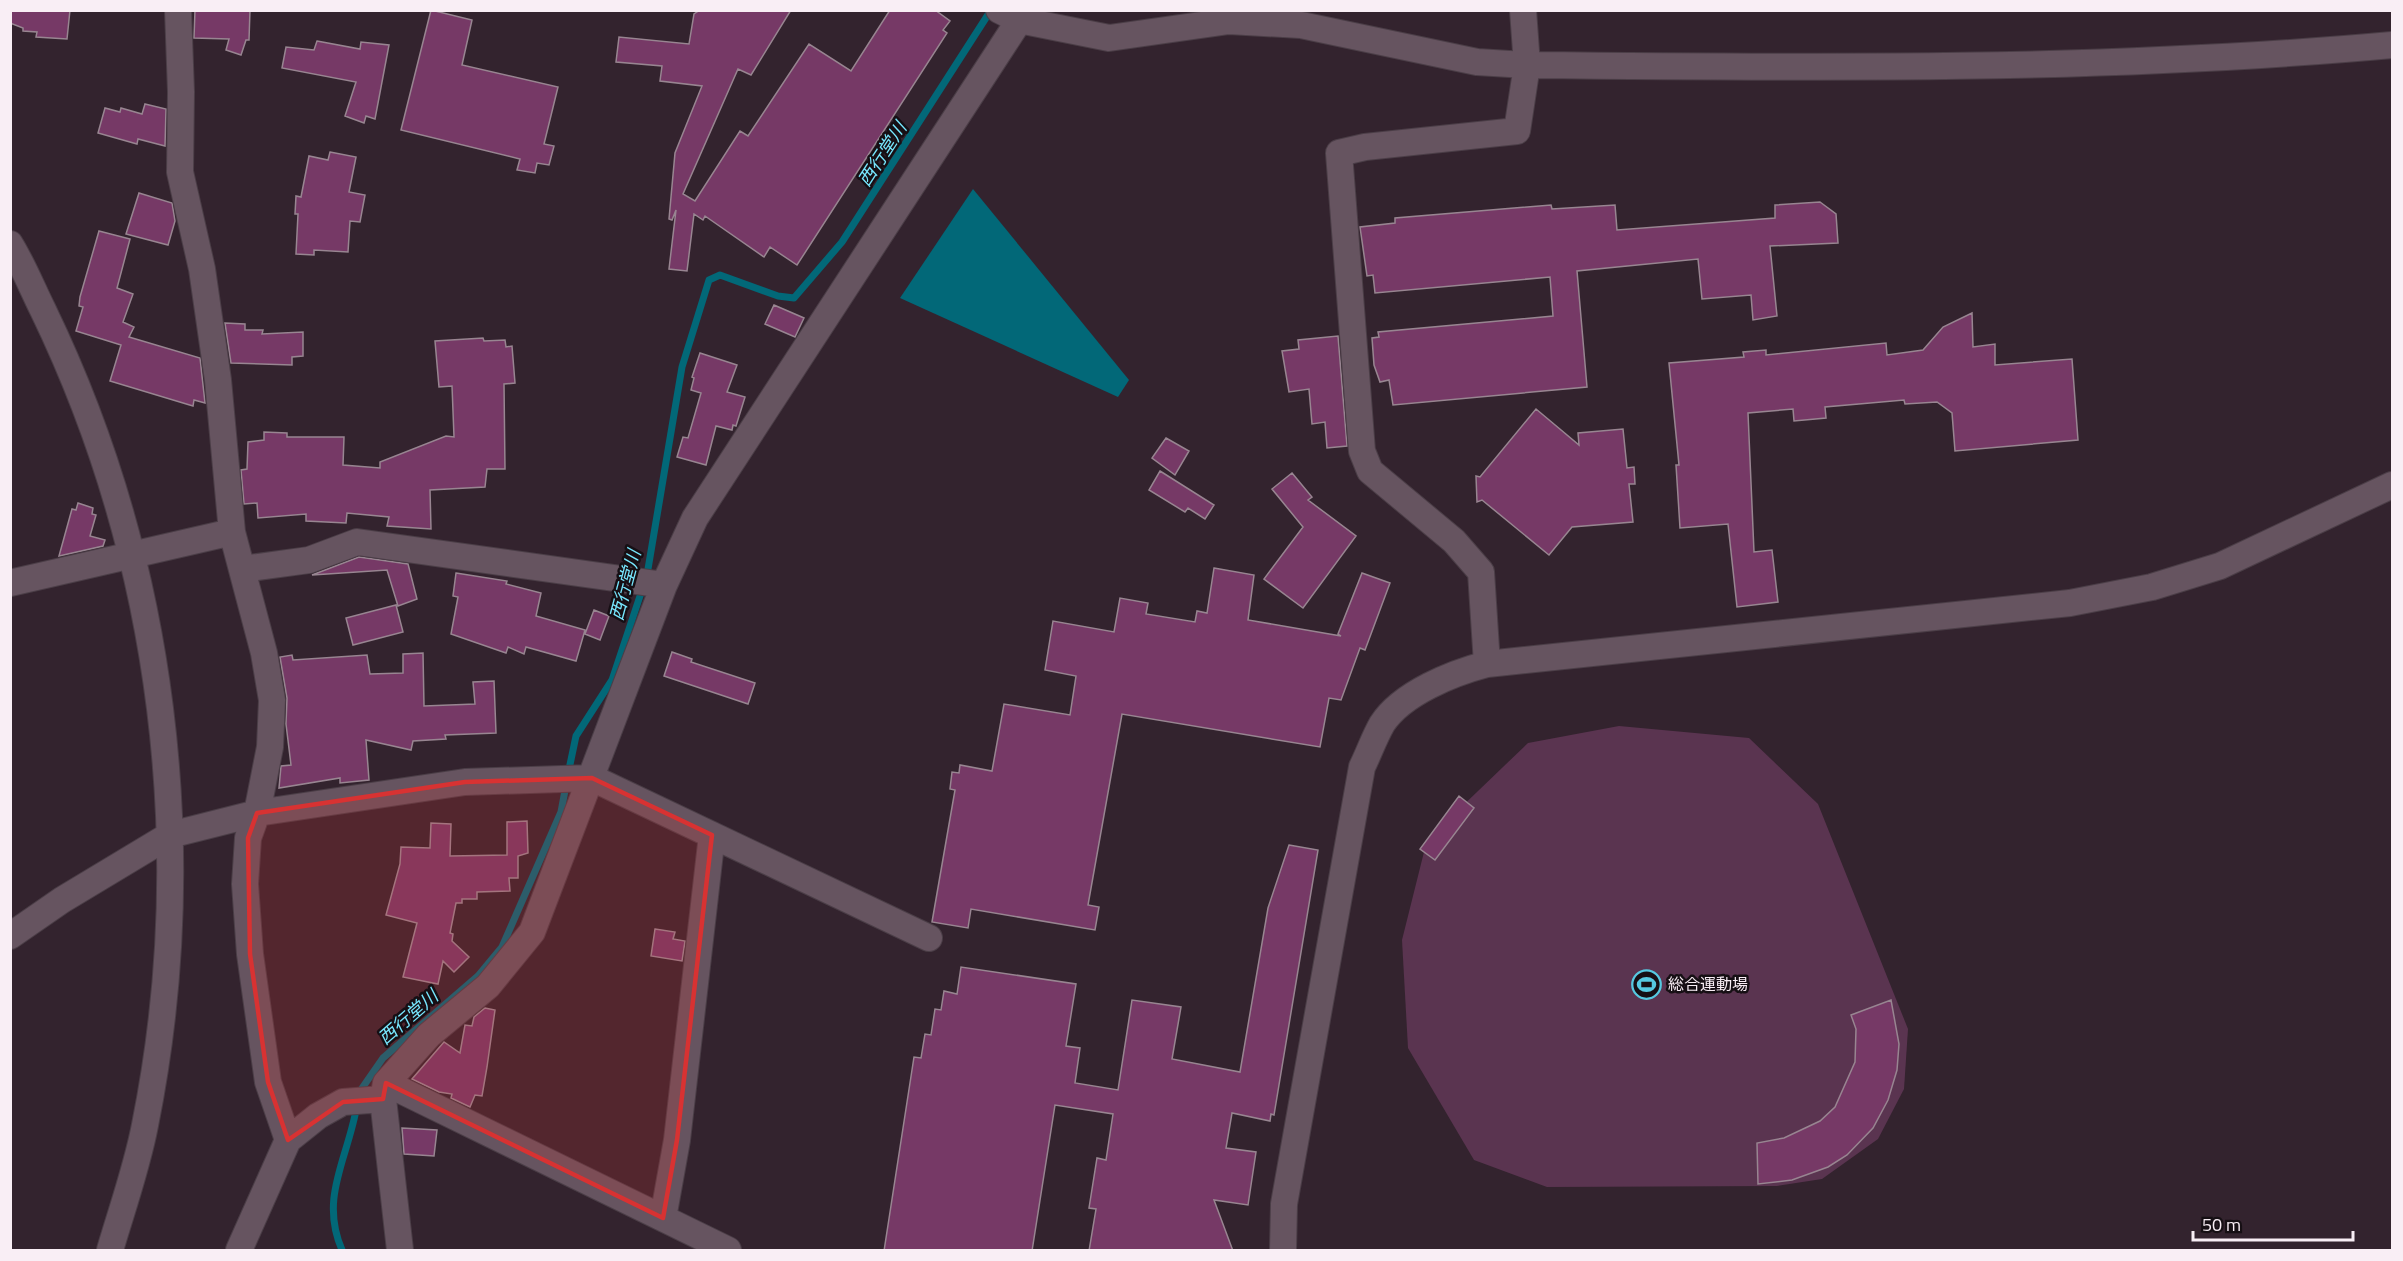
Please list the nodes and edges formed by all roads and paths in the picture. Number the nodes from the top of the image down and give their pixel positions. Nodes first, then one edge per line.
1 (178, 10) edge
2 (1523, 10) edge
3 (1012, 13) edge
4 (2392, 45) edge
5 (1526, 57) junction
6 (10, 244) edge
7 (2392, 485) edge
8 (232, 532) junction
9 (133, 555) junction
10 (243, 569) junction
11 (10, 583) edge
12 (651, 583) junction
13 (1487, 664) junction
14 (576, 778) junction
15 (258, 813) junction
16 (712, 835) junction
17 (170, 836) junction
18 (10, 936) edge
19 (929, 938) dead end
20 (384, 1091) junction
21 (288, 1140) junction
22 (663, 1218) junction
23 (110, 1251) edge
24 (239, 1251) edge
25 (400, 1251) edge
26 (728, 1251) edge
27 (1283, 1251) edge

1 - 8 street
2 - 5 street
3 - 5 street
3 - 12 street
4 - 5 street
5 - 13 street
6 - 9 street
7 - 13 street
8 - 9 street
8 - 10 street
9 - 11 street
9 - 17 street
10 - 12 street
10 - 15 street
12 - 14 street
13 - 27 street
14 - 15 street
14 - 16 street
14 - 20 street
15 - 17 street
15 - 21 street
16 - 19 street
16 - 22 street
17 - 18 street
17 - 23 street
20 - 21 street
20 - 22 street
20 - 25 street
21 - 24 street
22 - 26 street

